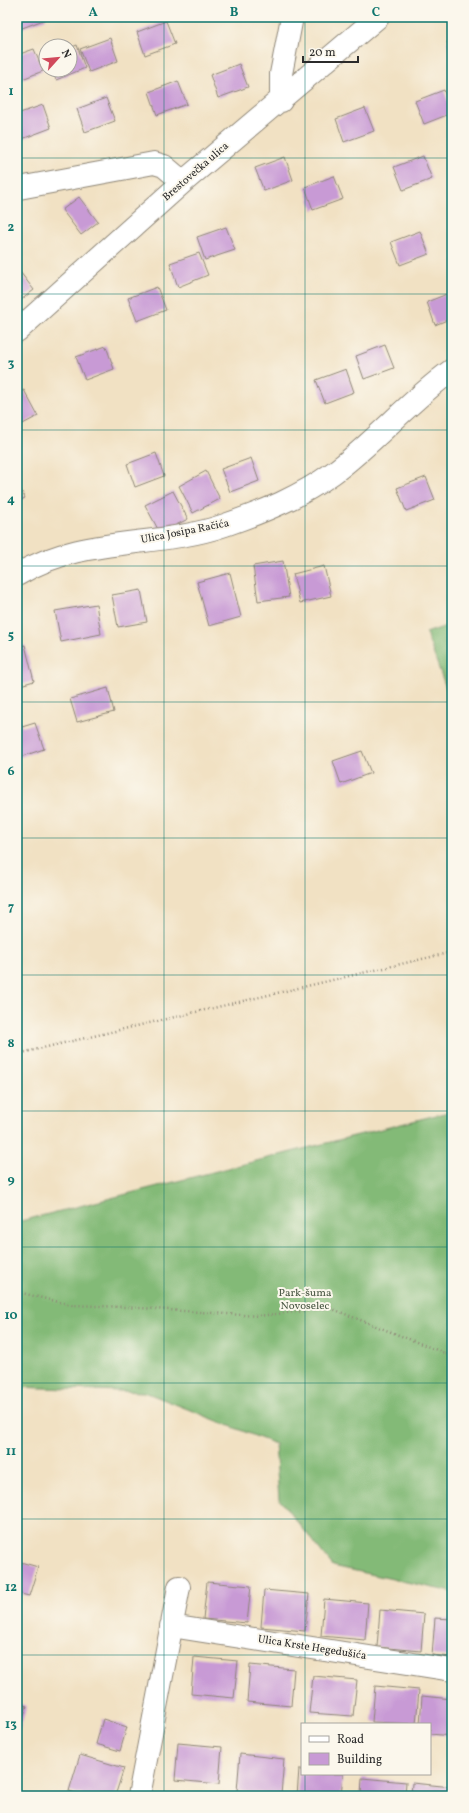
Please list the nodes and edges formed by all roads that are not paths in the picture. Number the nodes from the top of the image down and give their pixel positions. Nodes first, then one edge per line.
1 (292, 17) edge
2 (378, 17) edge
3 (280, 101) junction
4 (183, 182) junction
5 (19, 188) dead end
6 (17, 331) edge
7 (452, 370) edge
8 (17, 575) edge
9 (179, 1587) dead end
10 (172, 1626) junction
11 (452, 1670) edge
12 (139, 1796) edge

1 - 3 street
2 - 3 street, Brestovečka ulica
3 - 4 street, Brestovečka ulica
4 - 5 street
4 - 6 street, Brestovečka ulica
7 - 8 street, Ulica Josipa Račića
9 - 10 street
10 - 11 street, Ulica Krste Hegedušića
10 - 12 street

